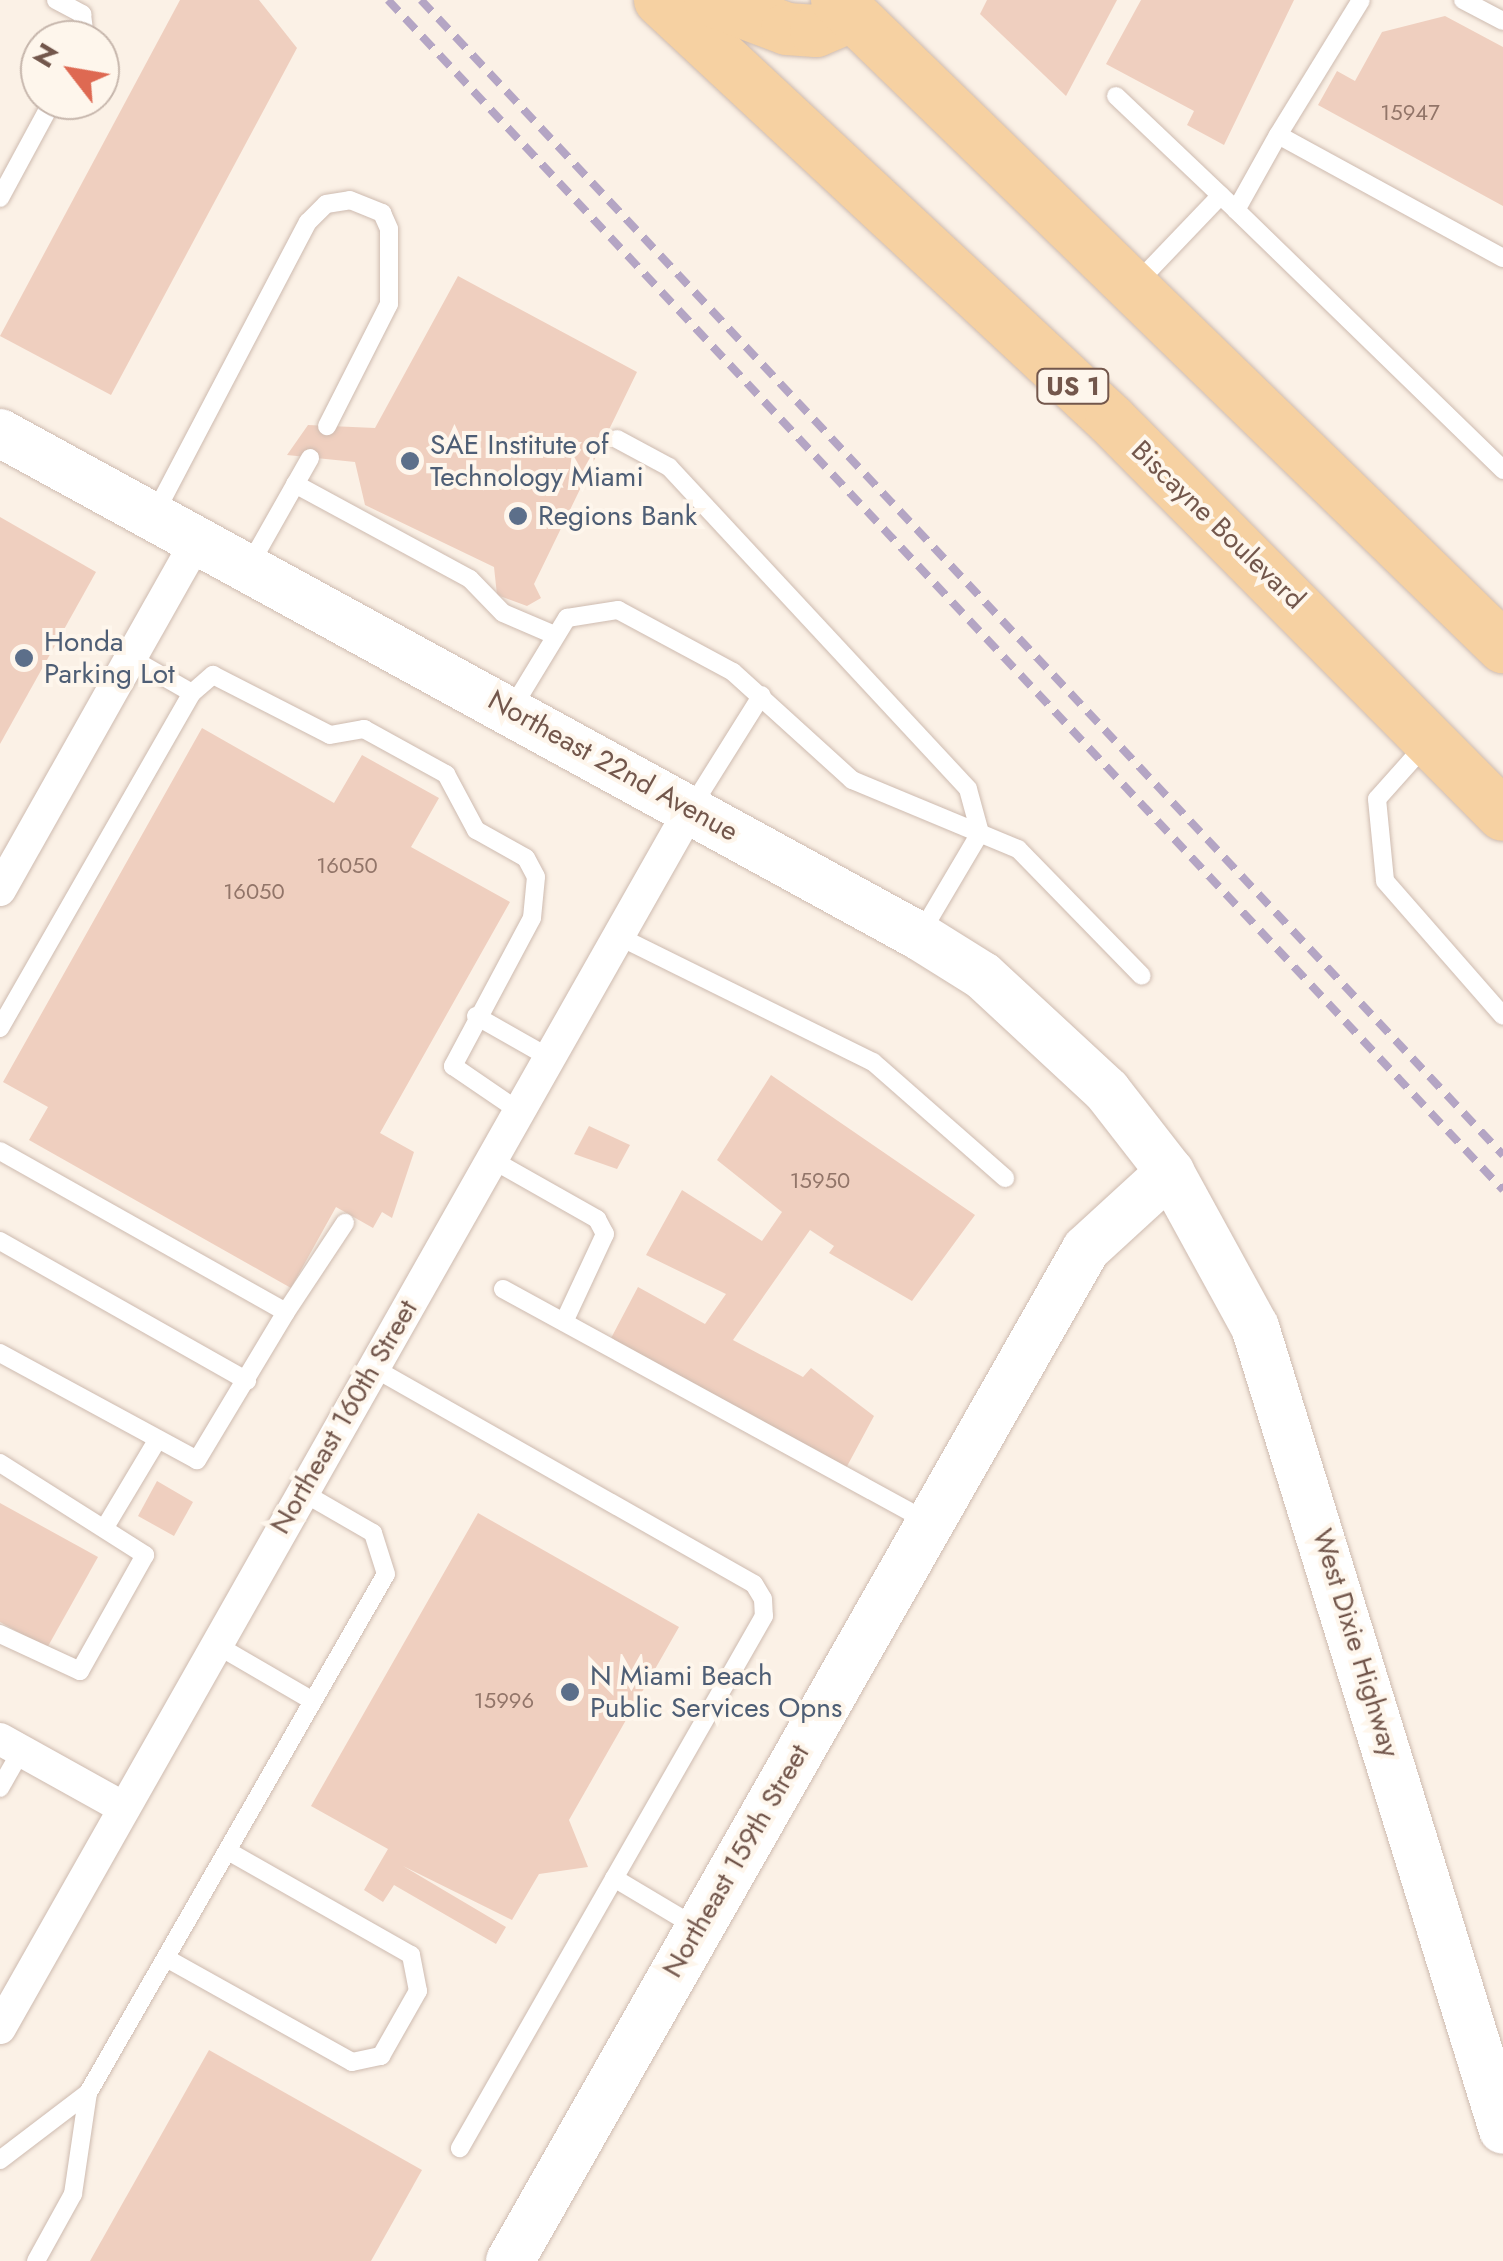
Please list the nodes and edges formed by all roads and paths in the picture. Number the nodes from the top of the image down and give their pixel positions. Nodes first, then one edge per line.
1 (56, 0) edge
2 (660, 0) edge
3 (710, 0) edge
4 (1361, 0) edge
5 (1464, 0) edge
6 (852, 5) edge
7 (83, 20) edge
8 (1503, 21) edge
9 (1116, 96) dead end
10 (42, 120) edge
11 (1278, 135) junction
12 (1221, 195) junction
13 (0, 198) edge
14 (1236, 210) junction
15 (1503, 258) edge
16 (1134, 286) junction
17 (327, 426) dead end
18 (0, 433) edge
19 (617, 439) dead end
20 (310, 458) dead end
21 (1503, 470) edge
22 (295, 484) junction
23 (154, 516) junction
24 (198, 540) junction
25 (249, 567) junction
26 (552, 634) junction
27 (1500, 638) edge
28 (131, 658) junction
29 (192, 693) junction
30 (762, 695) junction
31 (511, 710) junction
32 (1431, 739) junction
33 (691, 808) junction
34 (1503, 815) edge
35 (980, 833) junction
36 (0, 890) edge
37 (618, 936) junction
38 (919, 936) junction
39 (1142, 976) dead end
40 (476, 1016) junction
41 (1503, 1016) edge
42 (0, 1028) edge
43 (550, 1058) junction
44 (519, 1110) junction
45 (0, 1151) edge
46 (491, 1158) junction
47 (1170, 1172) junction
48 (1005, 1178) dead end
49 (345, 1223) dead end
50 (0, 1241) edge
51 (503, 1289) dead end
52 (286, 1312) junction
53 (564, 1322) junction
54 (0, 1353) edge
55 (372, 1367) junction
56 (246, 1381) junction
57 (156, 1442) junction
58 (0, 1463) edge
59 (302, 1492) junction
60 (930, 1522) junction
61 (107, 1524) junction
62 (0, 1634) edge
63 (215, 1644) junction
64 (313, 1700) junction
65 (10, 1745) edge
66 (0, 1788) edge
67 (124, 1808) junction
68 (228, 1851) junction
69 (614, 1878) junction
70 (698, 1928) junction
71 (166, 1958) junction
72 (0, 2028) edge
73 (88, 2093) junction
74 (1503, 2130) edge
75 (460, 2148) dead end
76 (0, 2160) edge
77 (36, 2261) edge
78 (510, 2261) edge

1 - 7 lane
2 - 32 main road, Biscayne Boulevard / US 1
3 - 6 main road
4 - 11 lane
5 - 8 lane
6 - 16 main road
9 - 12 lane
10 - 13 lane
11 - 14 lane
11 - 15 lane
12 - 14 lane
12 - 16 lane
14 - 21 lane
16 - 27 main road
17 - 23 lane
18 - 23 main road, Northeast 22nd Avenue
19 - 35 lane
20 - 22 lane
22 - 25 lane
22 - 26 lane
23 - 24 main road, Northeast 22nd Avenue
24 - 25 main road, Northeast 22nd Avenue
24 - 28 street
25 - 31 main road, Northeast 22nd Avenue
26 - 30 lane
26 - 31 lane
28 - 29 lane
28 - 36 street
29 - 40 lane
29 - 42 lane
30 - 33 lane
30 - 35 lane
31 - 33 main road, Northeast 22nd Avenue
32 - 34 main road, Biscayne Boulevard / US 1
32 - 41 lane
33 - 37 street, Northeast 160th Street
33 - 38 main road, Northeast 22nd Avenue
35 - 38 lane
35 - 39 lane
37 - 43 street, Northeast 160th Street
37 - 48 lane
38 - 47 main road, Northeast 22nd Avenue
40 - 43 lane
40 - 44 lane
43 - 44 street, Northeast 160th Street
44 - 46 street, Northeast 160th Street
45 - 52 lane
46 - 53 lane
46 - 55 street, Northeast 160th Street
47 - 60 main road, Northeast 159th Street
47 - 74 main road, West Dixie Highway
49 - 52 lane
50 - 56 lane
51 - 53 lane
52 - 56 lane
53 - 60 lane
54 - 57 lane
55 - 59 street, Northeast 160th Street
55 - 69 lane
56 - 57 lane
57 - 61 lane
58 - 61 lane
59 - 63 street, Northeast 160th Street
59 - 64 lane
60 - 70 main road, Northeast 159th Street
61 - 62 lane
63 - 64 lane
63 - 67 street, Northeast 160th Street
64 - 68 lane
65 - 66 lane
65 - 67 street
67 - 72 street, Northeast 160th Street
68 - 71 lane
68 - 71 lane
69 - 70 lane
69 - 75 lane
70 - 78 main road, Northeast 159th Street
71 - 73 lane
73 - 76 lane
73 - 77 lane

